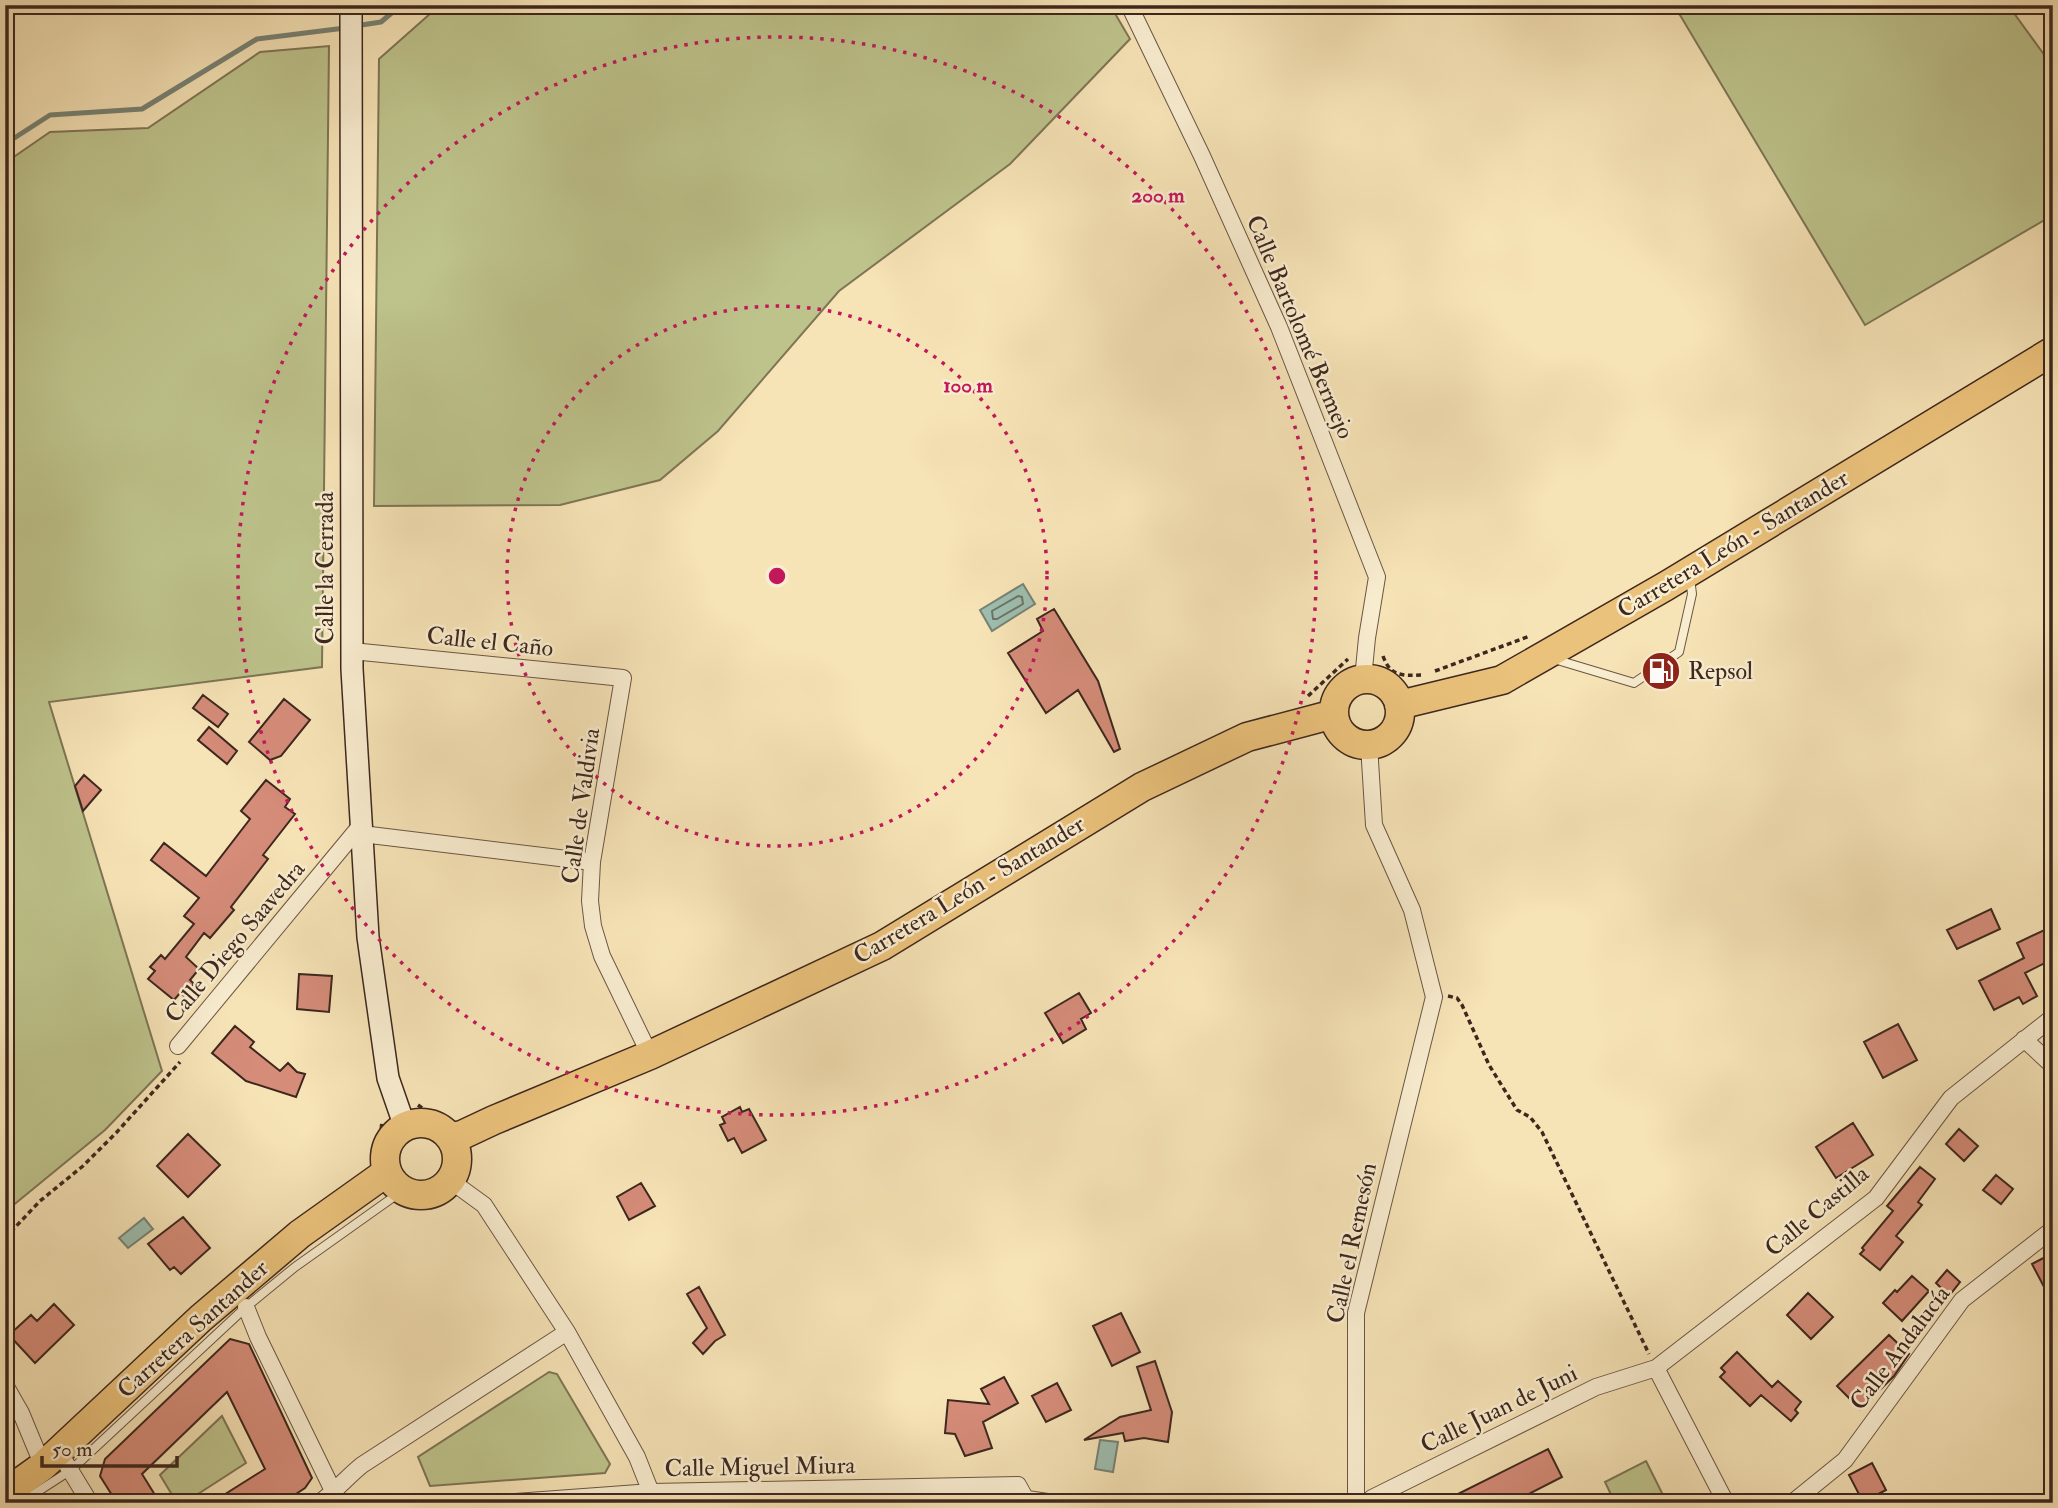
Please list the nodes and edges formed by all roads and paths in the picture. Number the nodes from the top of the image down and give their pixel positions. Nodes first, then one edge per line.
1 (1129, 5) edge
2 (351, 20) edge
3 (2053, 351) edge
4 (1689, 572) junction
5 (352, 651) junction
6 (1544, 656) junction
7 (623, 678) joint
8 (1363, 679) junction
9 (1399, 705) junction
10 (1334, 714) junction
11 (1369, 744) junction
12 (361, 830) junction
13 (592, 862) junction
14 (1434, 997) junction
15 (2053, 1017) edge
16 (2024, 1039) junction
17 (178, 1046) joint
18 (650, 1055) junction
19 (2053, 1066) edge
20 (405, 1127) junction
21 (450, 1137) junction
22 (394, 1181) junction
23 (451, 1181) junction
24 (2053, 1228) edge
25 (5, 1238) edge
26 (246, 1307) junction
27 (567, 1332) junction
28 (1656, 1368) junction
29 (5, 1385) edge
30 (58, 1462) junction
31 (5, 1493) edge
32 (906, 1494) edge
33 (653, 1497) edge
34 (336, 1498) edge
35 (1028, 1501) edge
36 (20, 1503) edge
37 (90, 1503) edge
38 (319, 1503) edge
39 (356, 1503) edge
40 (502, 1503) edge
41 (1054, 1503) edge
42 (1356, 1503) edge
43 (1369, 1503) edge
44 (1726, 1503) edge
45 (1791, 1503) edge

1 - 8 street, Calle Bartolomé Bermejo
2 - 5 street, Calle la Cerrada
3 - 4 highway, Carretera León - Santander
4 - 6 highway, Carretera León - Santander
4 - 6 lane
5 - 7 street, Calle el Caño
5 - 12 street, Calle la Cerrada
6 - 9 highway, Carretera León - Santander
7 - 13 street, Calle de Valdivia
8 - 9 highway
8 - 10 highway
9 - 11 highway
10 - 11 highway
10 - 18 highway, Carretera León - Santander
11 - 14 street
12 - 13 street
12 - 17 street, Calle Diego Saavedra
12 - 20 street, Calle la Cerrada
13 - 18 street, Calle de Valdivia
14 - 28 path
14 - 42 street, Calle el Remesón
15 - 16 street, Calle Castilla
16 - 19 street
16 - 28 street, Calle Castilla
17 - 25 path, Calle Diego Saavedra
18 - 21 highway, Carretera León - Santander
20 - 21 highway
20 - 22 highway
21 - 23 highway
22 - 23 highway
22 - 26 lane, Carretera Santander
22 - 30 highway, Carretera Santander
23 - 27 street
24 - 45 street, Calle Andalucía
26 - 30 lane, Carretera Santander
26 - 34 street
27 - 33 street
27 - 34 street
28 - 43 street, Calle Juan de Juni
28 - 44 street
29 - 30 street
30 - 31 highway, Carretera Santander
30 - 36 lane, Carretera Santander
30 - 37 street
32 - 33 street, Calle Miguel Miura
32 - 35 street, Calle Miguel Miura
33 - 40 street, Calle Miguel Miura
34 - 38 street
34 - 39 street
35 - 41 street

